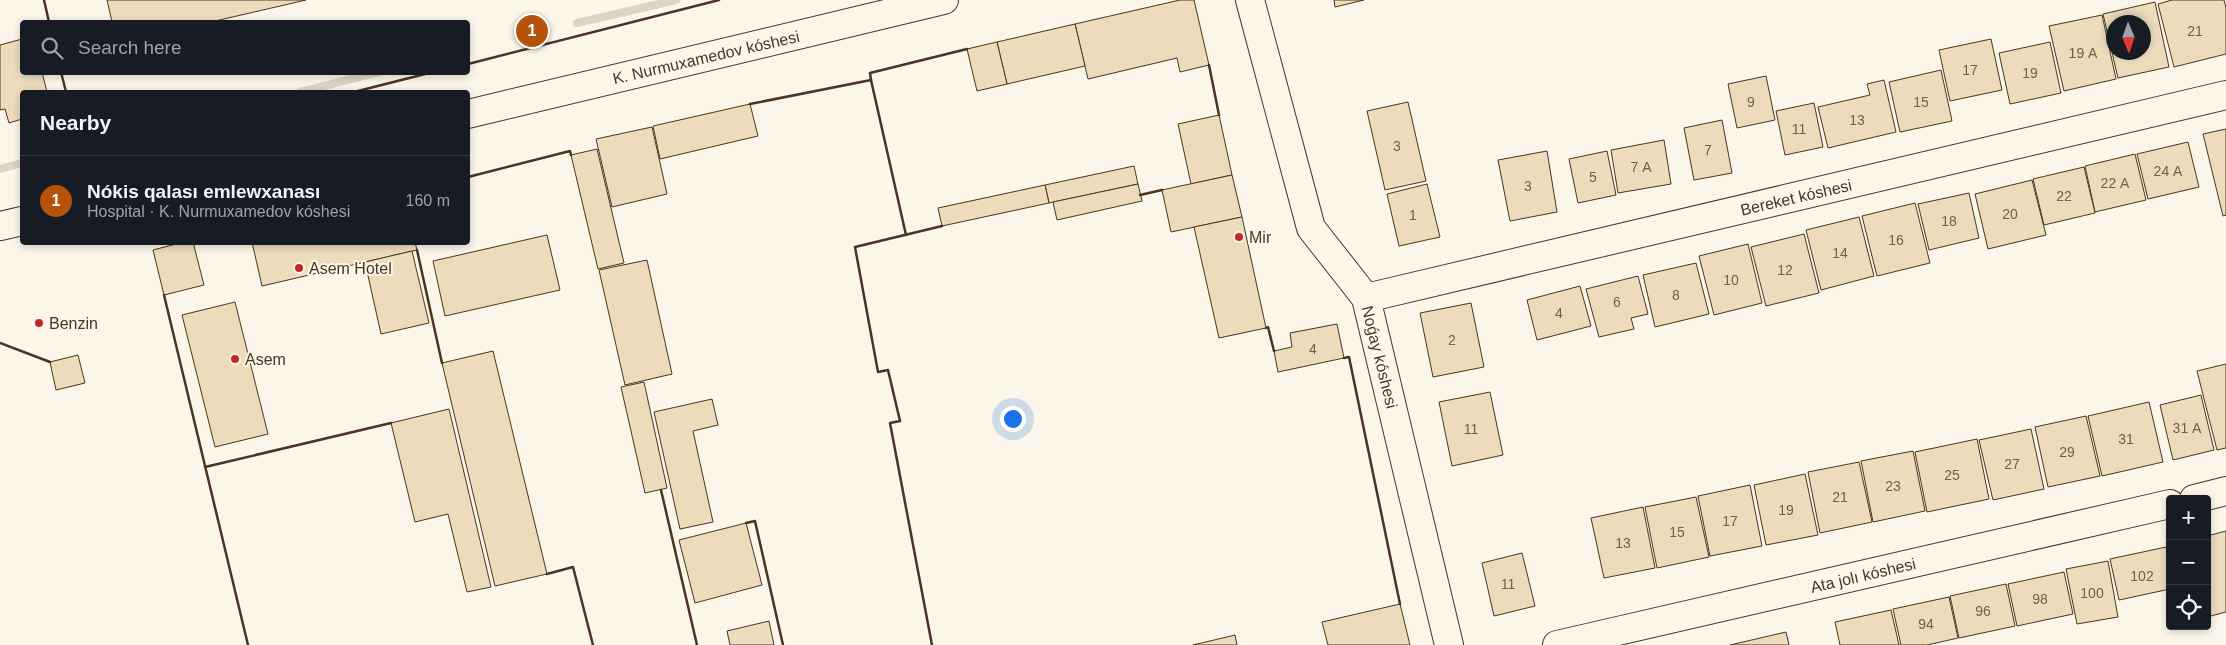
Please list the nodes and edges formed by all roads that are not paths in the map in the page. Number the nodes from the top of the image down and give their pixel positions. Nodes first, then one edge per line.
1 (944, 0) edge
2 (1250, 0) edge
3 (2226, 95) edge
4 (470, 114) edge
5 (20, 221) edge
6 (0, 226) edge
7 (1366, 298) junction
8 (2226, 492) edge
9 (2211, 495) edge
10 (2166, 505) edge
11 (1449, 645) edge
12 (1557, 645) edge

1 - 4 street, K. Nurmuxamedov kóshesi
2 - 7 street, Noǵay kóshesi
3 - 7 street, Bereket kóshesi
5 - 6 street
7 - 11 street, Noǵay kóshesi
8 - 9 street
10 - 12 street, Ata jolı kóshesi

